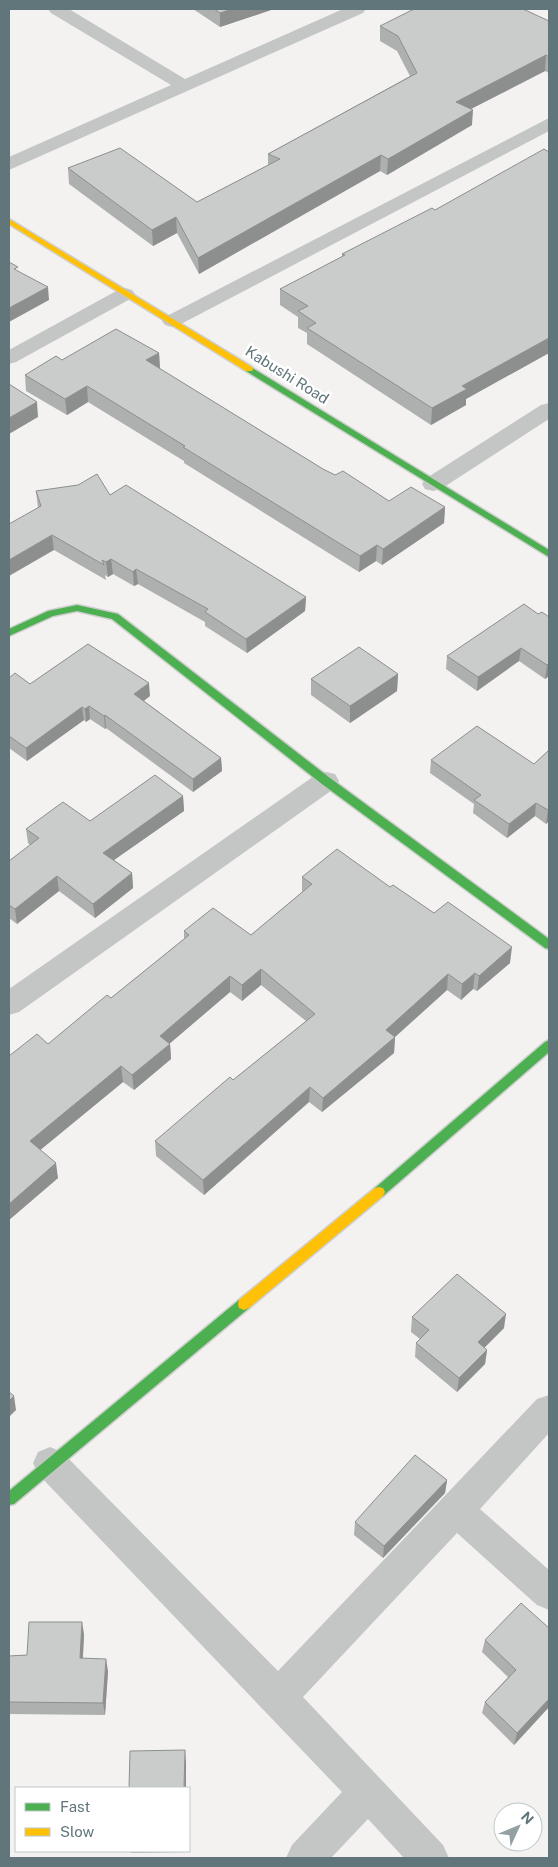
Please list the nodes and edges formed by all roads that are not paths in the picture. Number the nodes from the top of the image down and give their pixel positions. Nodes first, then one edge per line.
1 (57, 9) edge
2 (357, 9) edge
3 (183, 85) junction
4 (549, 124) edge
5 (9, 164) edge
6 (9, 221) edge
7 (125, 294) junction
8 (172, 321) junction
9 (9, 358) edge
10 (549, 410) edge
11 (433, 484) junction
12 (549, 554) edge
13 (9, 633) edge
14 (326, 781) junction
15 (549, 945) edge
16 (9, 1004) edge
17 (549, 1045) edge
18 (549, 1410) edge
19 (50, 1463) junction
20 (9, 1499) edge
21 (456, 1510) junction
22 (549, 1593) edge
23 (278, 1697) junction
24 (368, 1792) junction
25 (304, 1858) edge
26 (430, 1858) edge

1 - 3 street
2 - 3 street
3 - 5 street
4 - 8 street
6 - 7 street, Kabushi Road
7 - 8 street, Kabushi Road
7 - 9 street
8 - 11 street, Kabushi Road
10 - 11 street
11 - 12 street, Kabushi Road
13 - 14 street
14 - 15 street
14 - 16 street
17 - 19 street
18 - 21 street
19 - 20 street
19 - 23 street
21 - 22 street
21 - 23 street
23 - 24 street
24 - 25 street
24 - 26 street

